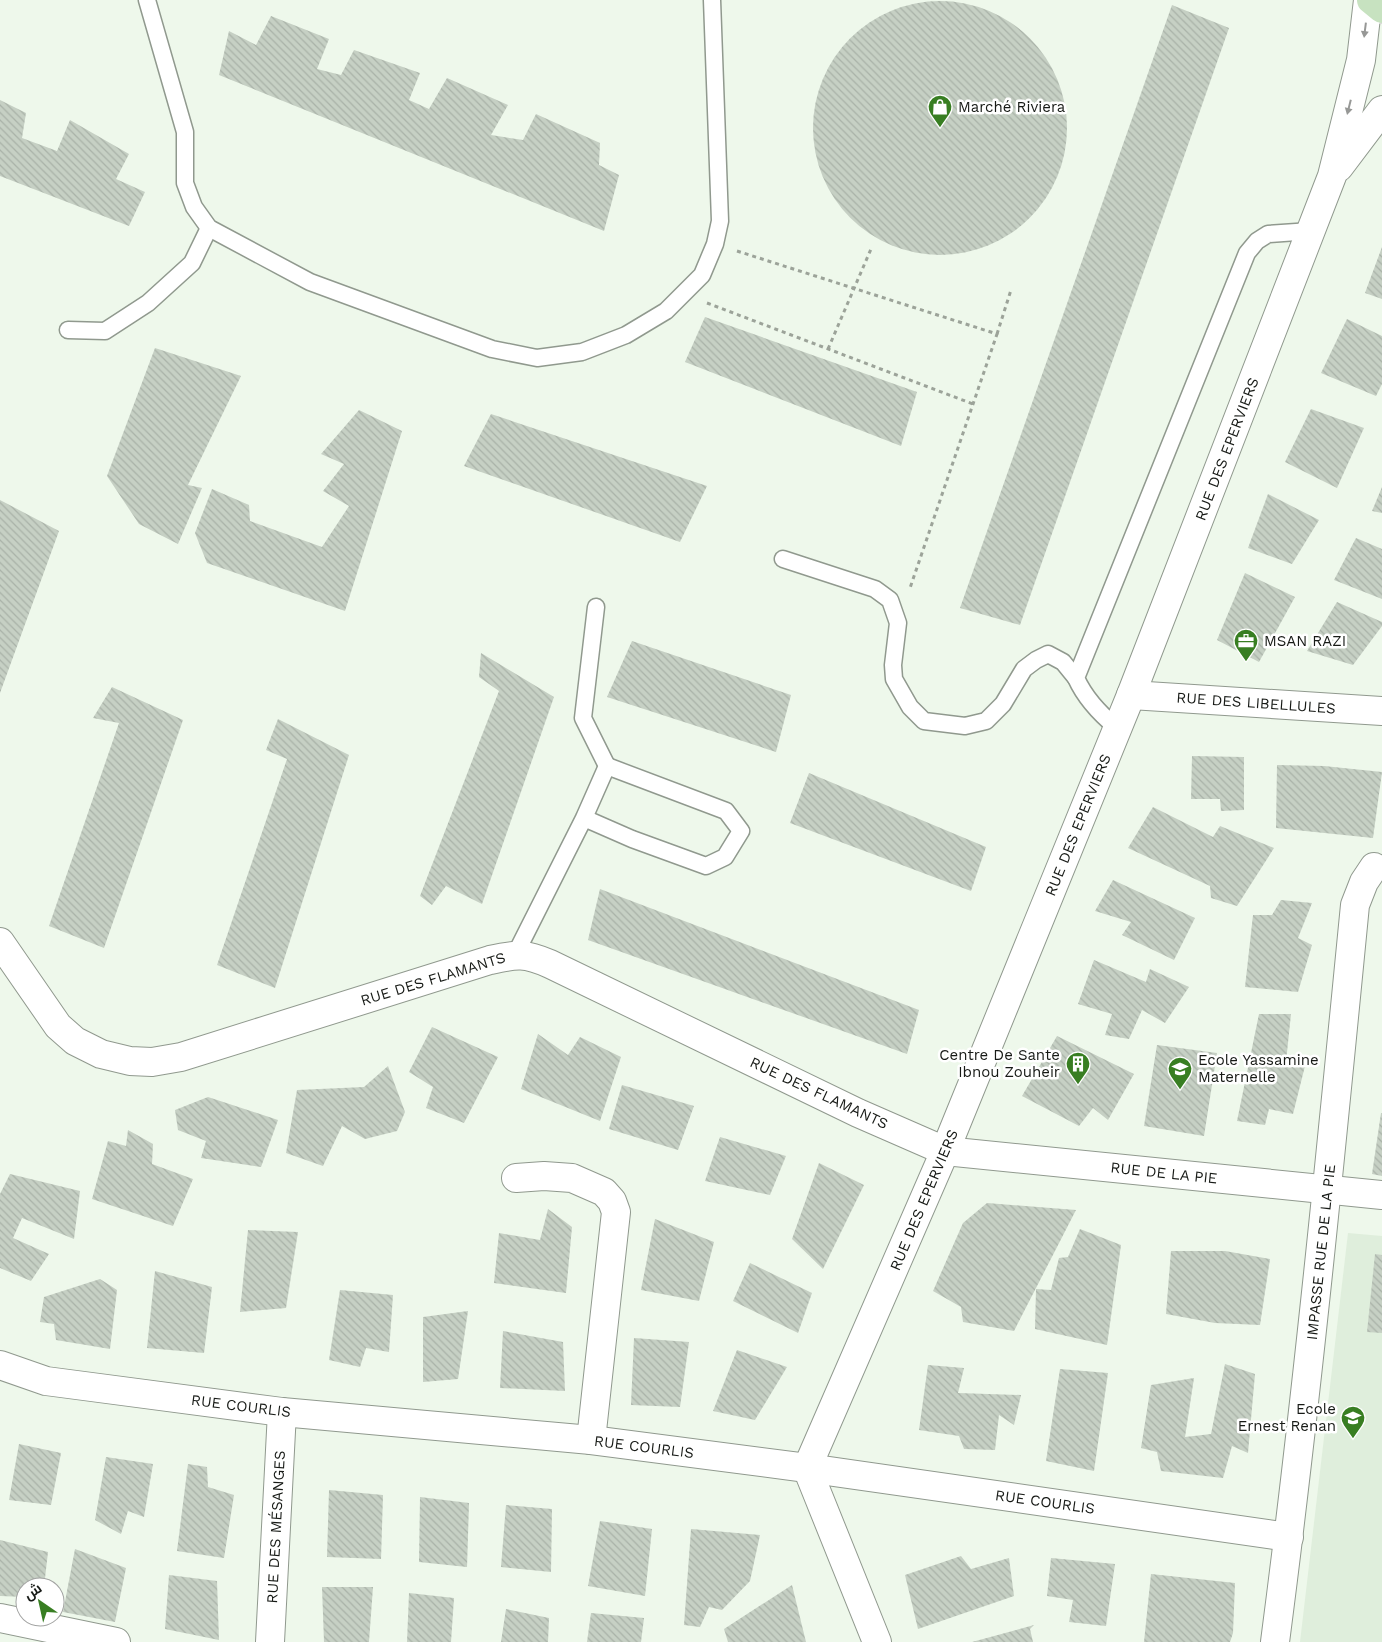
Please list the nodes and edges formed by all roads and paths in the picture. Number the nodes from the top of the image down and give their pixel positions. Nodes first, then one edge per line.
1 (147, 0) edge
2 (712, 0) edge
3 (1370, 0) edge
4 (1382, 8) edge
5 (1382, 110) edge
6 (1332, 176) junction
7 (209, 228) junction
8 (1311, 231) junction
9 (715, 244) junction
10 (872, 249) dead end
11 (855, 289) junction
12 (1011, 290) dead end
13 (683, 294) junction
14 (68, 330) dead end
15 (997, 334) junction
16 (828, 349) junction
17 (973, 404) junction
18 (783, 559) dead end
19 (596, 607) dead end
20 (898, 623) junction
21 (1076, 678) junction
22 (1131, 695) junction
23 (1382, 711) edge
24 (1117, 728) junction
25 (607, 766) junction
26 (584, 818) junction
27 (1374, 867) dead end
28 (0, 942) edge
29 (515, 955) junction
30 (945, 1151) junction
31 (516, 1178) dead end
32 (1328, 1189) junction
33 (1382, 1195) edge
34 (0, 1365) edge
35 (282, 1412) junction
36 (591, 1440) junction
37 (807, 1468) junction
38 (1289, 1537) junction
39 (0, 1618) edge
40 (116, 1642) edge
41 (270, 1642) edge
42 (877, 1642) edge
43 (1275, 1642) edge

1 - 7 lane
2 - 9 lane
3 - 4 main road
3 -> 6 street, RUE DES EPERVIERS
5 - 6 street, RUE DES EPERVIERS
6 - 8 street, RUE DES EPERVIERS
7 - 13 lane
7 - 14 lane
8 - 21 lane
8 - 22 street, RUE DES EPERVIERS
9 - 11 path
9 - 13 lane
10 - 11 path
11 - 15 path
11 - 16 path
12 - 15 path
13 - 16 path
15 - 17 path
16 - 17 path
17 - 20 path
18 - 20 lane
19 - 25 lane
20 - 21 lane
21 - 24 lane
22 - 23 street, RUE DES LIBELLULES
22 - 24 street, RUE DES EPERVIERS
24 - 30 street, RUE DES EPERVIERS
25 - 26 lane
25 - 26 lane
26 - 29 lane
27 - 32 street, IMPASSE RUE DE LA PIE
28 - 29 street, RUE DES FLAMANTS
29 - 30 street, RUE DES FLAMANTS
30 - 32 street, RUE DE LA PIE
30 - 37 street, RUE DES EPERVIERS
31 - 36 street
32 - 33 street, RUE DE LA PIE
32 - 38 street, IMPASSE RUE DE LA PIE
34 - 35 street, RUE COURLIS
35 - 36 street, RUE COURLIS
35 - 41 street, RUE DES MÉSANGES
36 - 37 street, RUE COURLIS
37 - 38 street, RUE COURLIS
37 - 42 street
38 - 43 street, IMPASSE RUE DE LA PIE
39 - 40 street

